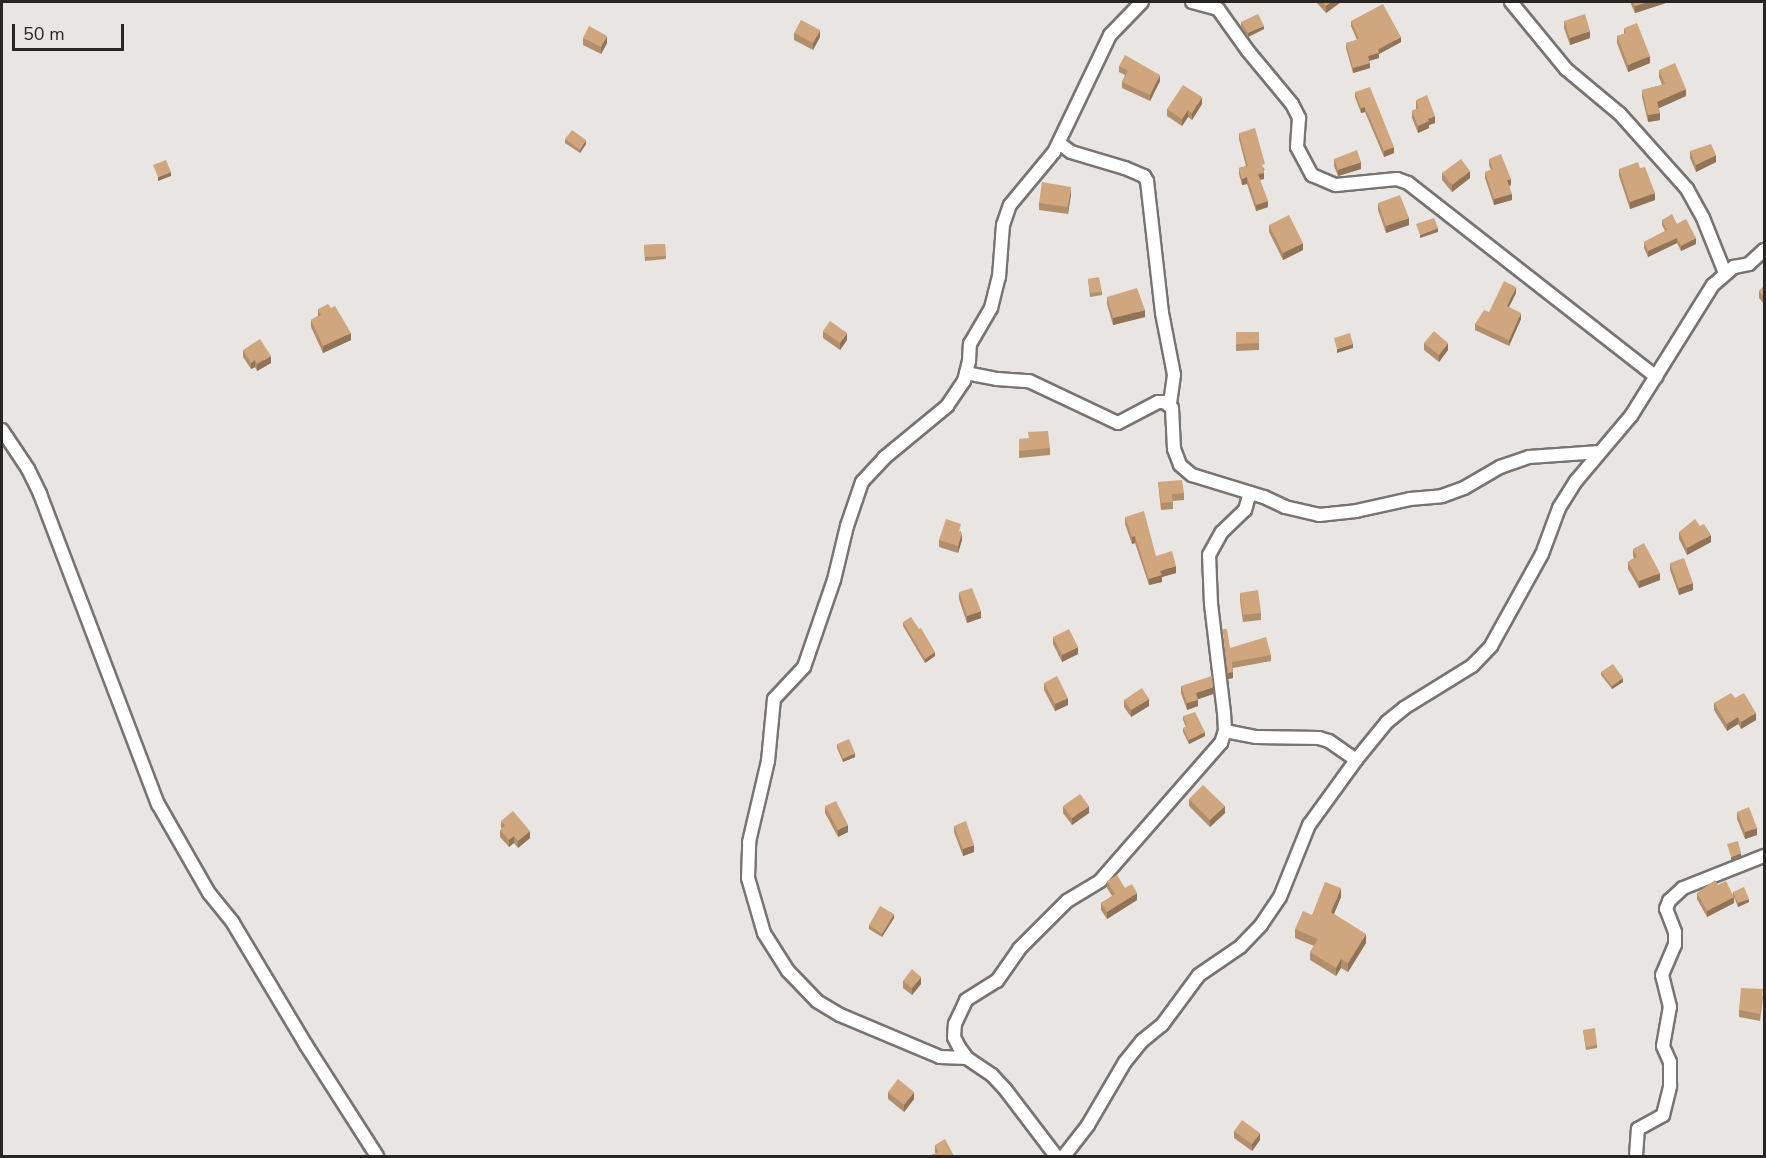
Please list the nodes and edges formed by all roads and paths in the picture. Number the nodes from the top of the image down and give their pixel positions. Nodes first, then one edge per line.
1 (1142, 2) edge
2 (1192, 2) edge
3 (1511, 2) edge
4 (1059, 143) junction
5 (1764, 250) edge
6 (1725, 273) junction
7 (966, 373) junction
8 (1656, 377) junction
9 (1170, 405) junction
10 (2, 430) edge
11 (1600, 452) junction
12 (1250, 493) junction
13 (1225, 731) junction
14 (1356, 760) junction
15 (1764, 856) edge
16 (967, 1058) junction
17 (377, 1156) edge
18 (1056, 1156) edge
19 (1064, 1156) edge
20 (1636, 1156) edge

1 - 4 street
2 - 8 street
3 - 6 street
4 - 7 street
4 - 9 street
5 - 6 street
6 - 8 street
7 - 9 street
7 - 16 street
8 - 11 street
9 - 12 street
10 - 17 street
11 - 12 street
11 - 14 street
12 - 13 street
13 - 14 street
13 - 16 street
14 - 19 street
15 - 20 street
16 - 18 street

